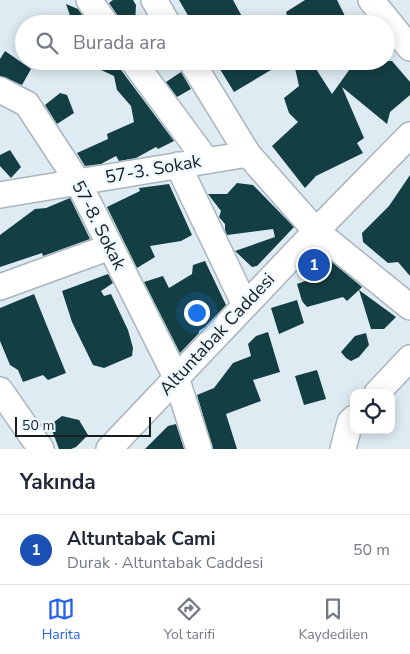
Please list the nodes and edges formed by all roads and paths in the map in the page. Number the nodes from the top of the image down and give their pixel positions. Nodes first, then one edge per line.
1 (89, 0) edge
2 (154, 0) edge
3 (371, 0) edge
4 (100, 15) edge
5 (163, 15) edge
6 (383, 15) edge
7 (395, 30) edge
8 (410, 48) edge
9 (141, 70) edge
10 (197, 70) edge
11 (0, 90) edge
12 (410, 134) edge
13 (248, 154) junction
14 (206, 160) junction
15 (178, 165) junction
16 (78, 182) junction
17 (0, 195) edge
18 (316, 231) junction
19 (110, 247) junction
20 (0, 287) edge
21 (245, 305) junction
22 (410, 307) edge
23 (410, 358) edge
24 (176, 377) junction
25 (381, 389) edge
26 (0, 390) edge
27 (350, 422) edge
28 (41, 449) edge
29 (109, 449) edge
30 (199, 449) edge
31 (343, 449) edge

1 - 4 street
2 - 5 street
3 - 6 street
7 - 8 street
9 - 14 street
10 - 13 street
11 - 16 street, 57-8. Sokak
12 - 18 street, Altuntabak Caddesi
13 - 14 street, 57-3. Sokak
13 - 18 street
14 - 15 street, 57-3. Sokak
15 - 16 street, 57-3. Sokak
15 - 21 street
16 - 17 street, 57-3. Sokak
16 - 19 street, 57-8. Sokak
18 - 21 street, Altuntabak Caddesi
18 - 22 street
19 - 20 street
19 - 24 street, 57-8. Sokak
21 - 24 street, Altuntabak Caddesi
23 - 25 street
24 - 29 street, Altuntabak Caddesi
24 - 30 street, 57-8. Sokak
26 - 28 street
27 - 31 street

